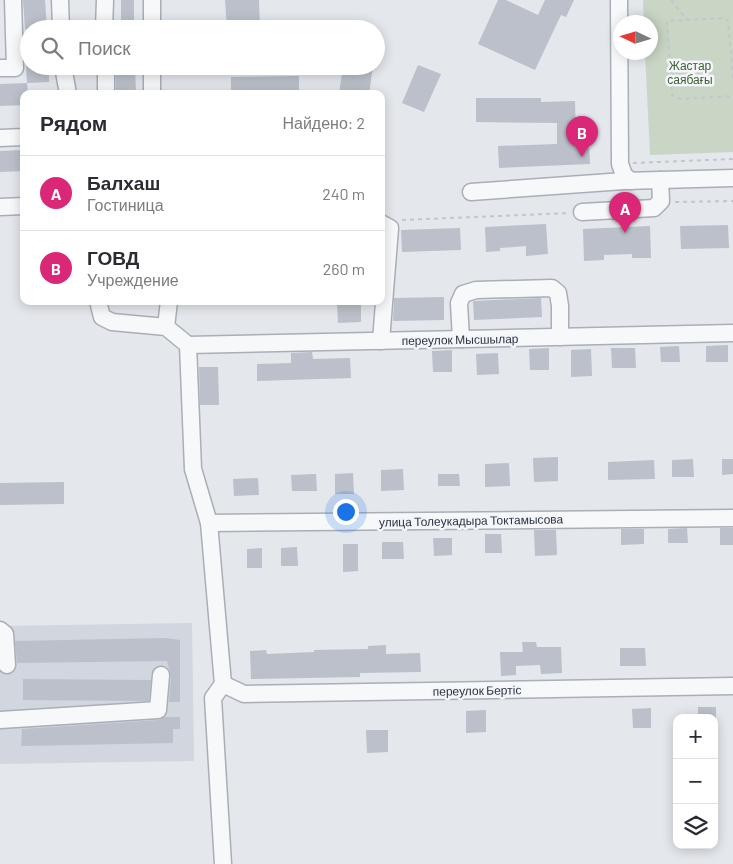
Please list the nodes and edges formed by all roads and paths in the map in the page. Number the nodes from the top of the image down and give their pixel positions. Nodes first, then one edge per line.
1 (13, 0) edge
2 (60, 0) edge
3 (105, 0) edge
4 (152, 0) edge
5 (619, 0) edge
6 (671, 0) edge
7 (61, 20) edge
8 (104, 20) edge
9 (152, 20) edge
10 (687, 20) junction
11 (732, 50) edge
12 (0, 68) edge
13 (65, 75) edge
14 (106, 75) edge
15 (152, 75) edge
16 (733, 78) edge
17 (67, 90) edge
18 (106, 90) edge
19 (152, 90) edge
20 (733, 96) edge
21 (20, 137) edge
22 (0, 138) edge
23 (733, 159) edge
24 (620, 164) junction
25 (733, 178) edge
26 (660, 180) junction
27 (628, 181) junction
28 (471, 192) dead end
29 (733, 201) edge
30 (670, 202) dead end
31 (20, 206) edge
32 (0, 207) edge
33 (625, 209) junction
34 (582, 212) joint
35 (401, 220) dead end
36 (385, 225) edge
37 (385, 290) edge
38 (99, 305) edge
39 (169, 305) edge
40 (384, 305) edge
41 (166, 327) junction
42 (733, 333) edge
43 (560, 337) junction
44 (461, 339) junction
45 (381, 340) junction
46 (188, 344) junction
47 (733, 518) edge
48 (208, 523) junction
49 (0, 630) edge
50 (7, 665) dead end
51 (162, 675) dead end
52 (223, 684) junction
53 (733, 686) edge
54 (0, 720) edge
55 (223, 864) edge

1 - 12 street
2 - 7 street
3 - 8 street
4 - 9 street
5 - 24 street
6 - 10 path
10 - 11 path
10 - 20 path
11 - 16 path
13 - 17 street
14 - 18 street
15 - 19 street
21 - 22 street
23 - 24 path
24 - 27 street
25 - 26 street
26 - 27 street
26 - 33 street
27 - 28 street
27 - 33 street
29 - 30 path
31 - 32 street
33 - 34 street
34 - 35 path
36 - 37 street
38 - 41 street
39 - 41 street
40 - 45 street
41 - 46 street
42 - 43 street, переулок Мысшылар
43 - 44 street, переулок Мысшылар
43 - 44 street
44 - 45 street, переулок Мысшылар
45 - 46 street, переулок Мысшылар
46 - 48 street
47 - 48 street, улица Толеукадыра Токтамысова
48 - 52 street
49 - 50 street
51 - 54 street
52 - 53 street, переулок Бертіс
52 - 55 street

